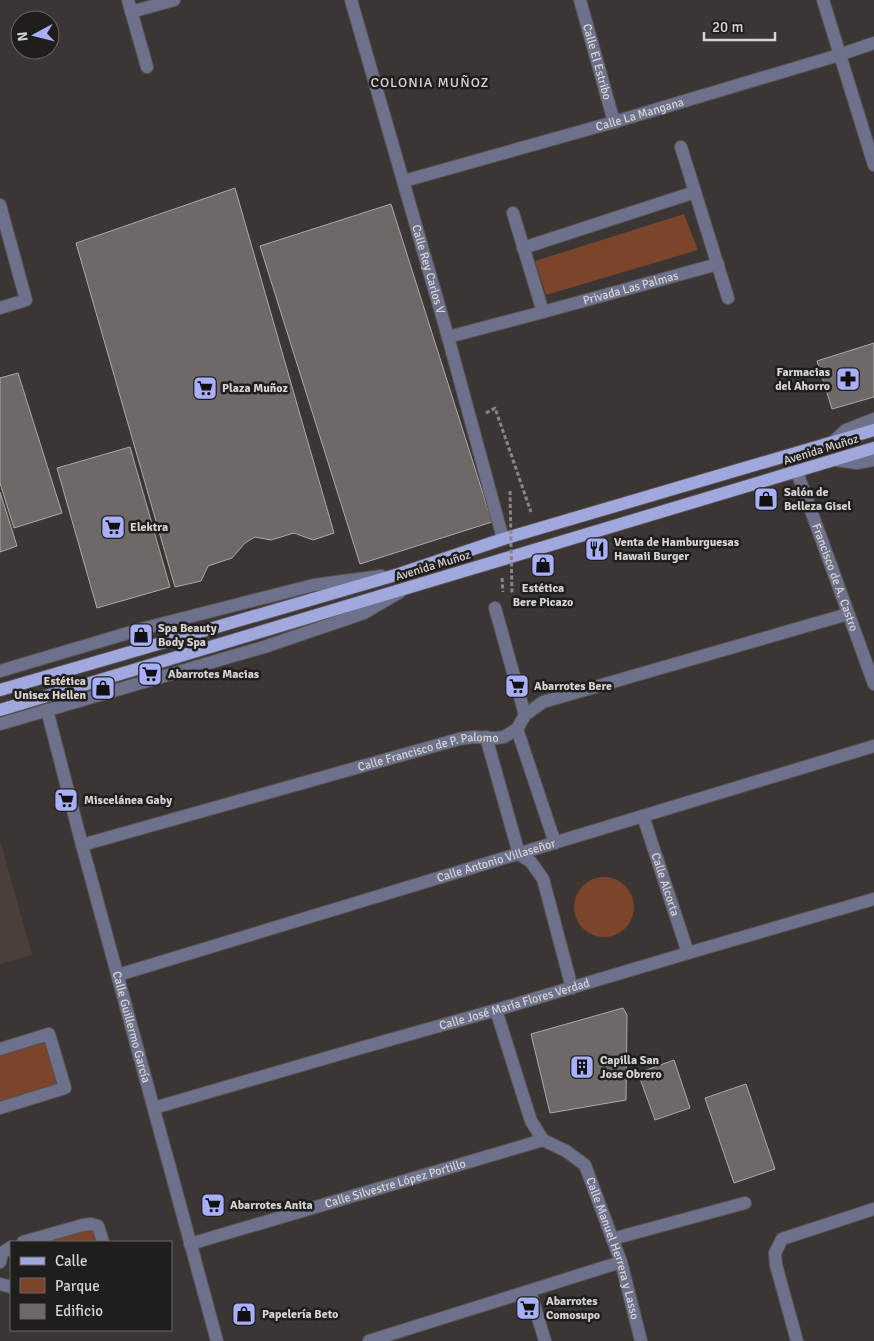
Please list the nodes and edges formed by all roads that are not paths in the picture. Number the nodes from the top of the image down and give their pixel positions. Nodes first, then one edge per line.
1 (174, 0) edge
2 (351, 0) edge
3 (580, 0) edge
4 (823, 0) edge
5 (130, 6) edge
6 (874, 43) edge
7 (839, 54) junction
8 (147, 67) dead end
9 (614, 122) junction
10 (680, 147) dead end
11 (874, 165) edge
12 (404, 181) junction
13 (695, 192) junction
14 (0, 205) edge
15 (512, 213) dead end
16 (523, 248) junction
17 (718, 264) junction
18 (728, 298) dead end
19 (0, 308) edge
20 (543, 312) junction
21 (448, 337) junction
22 (874, 419) edge
23 (874, 430) edge
24 (832, 442) junction
25 (874, 448) edge
26 (835, 460) junction
27 (874, 460) edge
28 (797, 472) junction
29 (503, 539) junction
30 (399, 574) junction
31 (409, 587) junction
32 (495, 608) dead end
33 (848, 614) junction
34 (0, 672) edge
35 (874, 684) edge
36 (0, 690) edge
37 (0, 710) edge
38 (47, 710) junction
39 (525, 715) junction
40 (0, 724) edge
41 (517, 729) junction
42 (486, 737) junction
43 (874, 746) edge
44 (644, 816) junction
45 (555, 843) junction
46 (82, 845) junction
47 (519, 854) junction
48 (874, 899) edge
49 (688, 953) junction
50 (118, 975) junction
51 (572, 988) junction
52 (496, 1010) junction
53 (0, 1049) edge
54 (0, 1108) edge
55 (154, 1108) junction
56 (543, 1140) junction
57 (745, 1203) dead end
58 (874, 1209) edge
59 (612, 1239) junction
60 (27, 1241) edge
61 (103, 1241) edge
62 (190, 1244) junction
63 (10, 1248) edge
64 (0, 1262) edge
65 (620, 1262) junction
66 (530, 1291) junction
67 (217, 1341) edge
68 (368, 1341) edge
69 (545, 1341) edge
70 (641, 1341) edge
71 (797, 1341) edge

1 - 5 street
2 - 12 street, Calle Rey Carlos V
3 - 9 street, Calle El Estribo
4 - 7 street
5 - 8 street
6 - 7 street, Calle La Mangana
7 - 9 street, Calle La Mangana
7 - 11 street
9 - 12 street, Calle La Mangana
10 - 13 street
12 - 21 street, Calle Rey Carlos V
13 - 16 street
13 - 17 street
14 - 19 street
15 - 16 street
16 - 20 street
17 - 18 street
17 - 20 street, Privada Las Palmas
20 - 21 street, Privada Las Palmas
21 - 29 street, Calle Rey Carlos V
22 - 24 street
23 - 24 main road, Avenida Muñoz
24 - 29 main road, Avenida Muñoz
25 - 26 main road, Avenida Muñoz
26 - 27 street
26 - 28 main road, Avenida Muñoz
28 - 31 main road, Avenida Muñoz
28 - 33 street, Francisco de A. Castro
29 - 30 main road, Avenida Muñoz
30 - 34 street
30 - 36 main road, Avenida Muñoz
31 - 37 main road, Avenida Muñoz
31 - 38 street
32 - 39 street
33 - 35 street, Francisco de A. Castro
33 - 39 street
38 - 40 street
38 - 46 street, Calle Guillermo García
39 - 41 street
41 - 42 street, Calle Francisco de P. Palomo
41 - 45 street
42 - 46 street, Calle Francisco de P. Palomo
42 - 47 street
43 - 44 street, Calle Antonio Villaseñor
44 - 45 street, Calle Antonio Villaseñor
44 - 49 street, Calle Alcorta
45 - 47 street, Calle Antonio Villaseñor
46 - 50 street, Calle Guillermo García
47 - 50 street, Calle Antonio Villaseñor
47 - 51 street
48 - 49 street, Calle José María Flores Verdad
49 - 51 street, Calle José María Flores Verdad
50 - 55 street, Calle Guillermo García
51 - 52 street, Calle José María Flores Verdad
52 - 55 street, Calle José María Flores Verdad
52 - 56 street
53 - 54 street
55 - 62 street, Calle Guillermo García
56 - 59 street, Calle Manuel Herrera y Lasso
56 - 62 street, Calle Silvestre López Portillo
57 - 59 street
58 - 71 street
59 - 65 street, Calle Manuel Herrera y Lasso
60 - 61 street
62 - 67 street, Calle Guillermo García
63 - 64 street
65 - 66 street
65 - 70 street, Calle Manuel Herrera y Lasso
66 - 68 street
66 - 69 street

